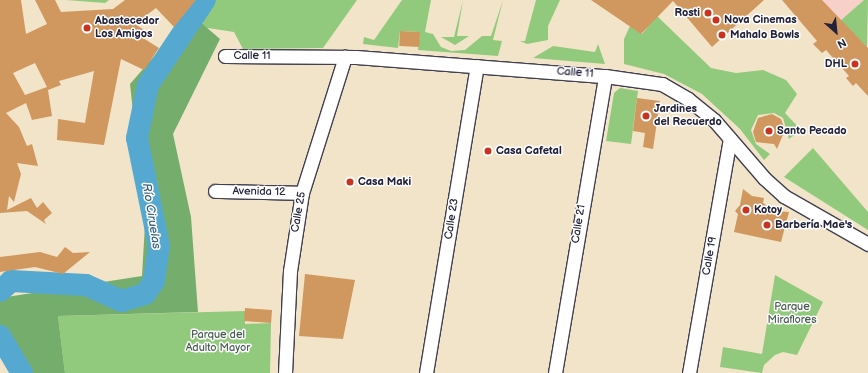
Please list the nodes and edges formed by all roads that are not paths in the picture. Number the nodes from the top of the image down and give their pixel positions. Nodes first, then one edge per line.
1 (225, 56) dead end
2 (345, 57) junction
3 (477, 66) junction
4 (605, 76) junction
5 (730, 138) junction
6 (215, 191) dead end
7 (302, 193) junction
8 (868, 244) edge
9 (286, 373) edge
10 (426, 373) edge
11 (555, 373) edge
12 (689, 373) edge

1 - 2 street, Calle 11
2 - 3 street, Calle 11
2 - 7 street, Calle 25
3 - 4 street, Calle 11
3 - 10 street, Calle 23
4 - 5 street, Calle 11
4 - 11 street, Calle 21
5 - 8 street, Calle 11
5 - 12 street, Calle 19
6 - 7 street, Avenida 12
7 - 9 street, Calle 25

